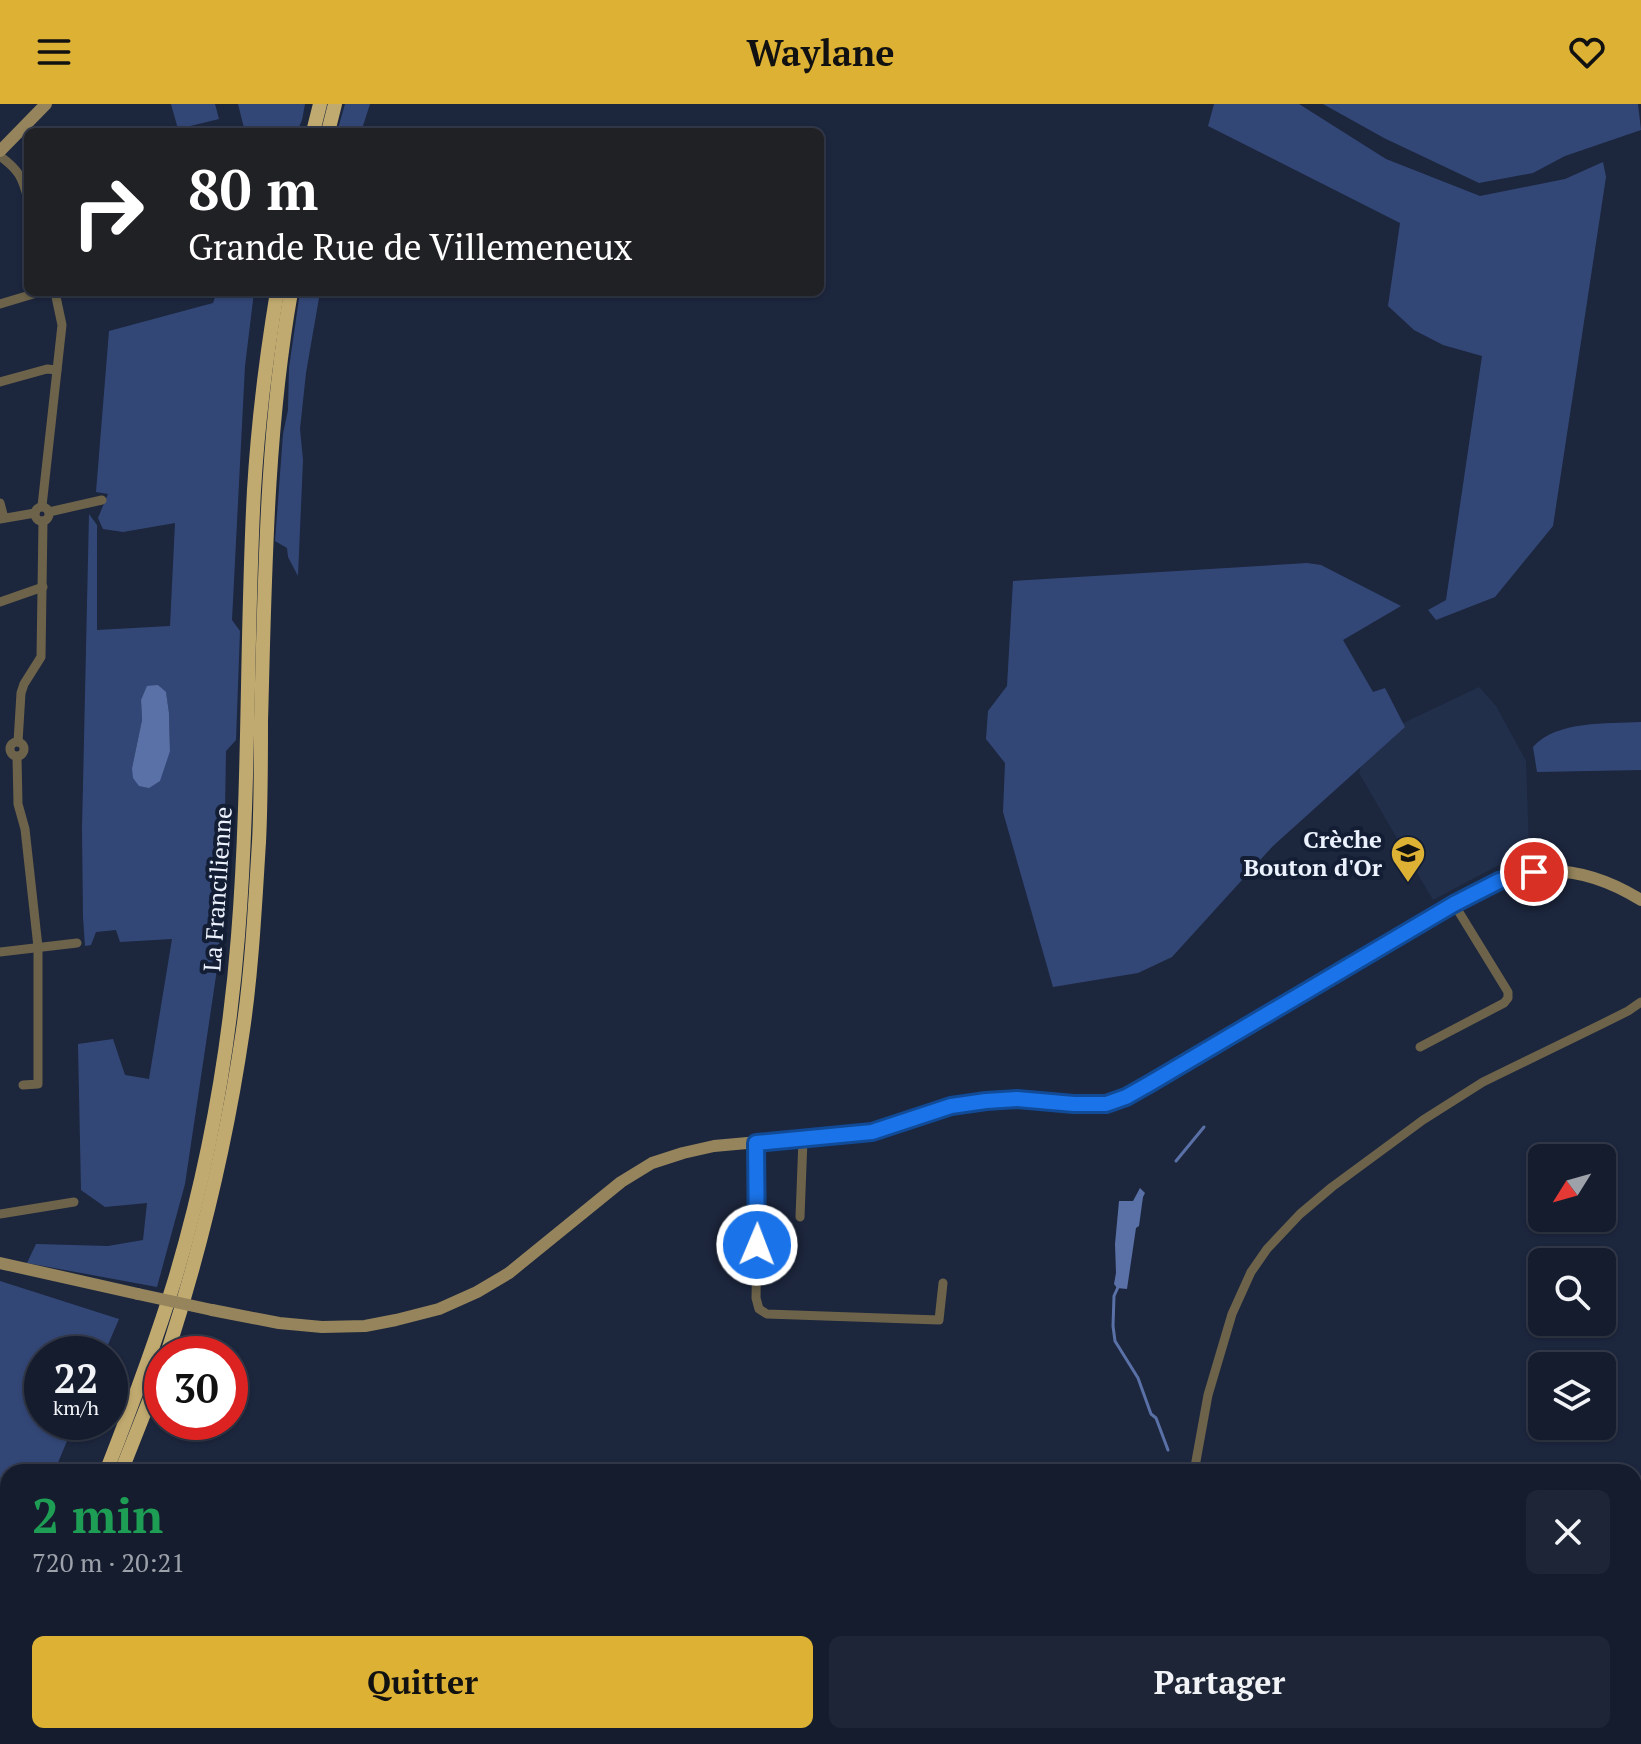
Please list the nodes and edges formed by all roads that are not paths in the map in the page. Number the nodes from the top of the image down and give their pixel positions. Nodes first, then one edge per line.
1 (46, 104) edge
2 (320, 104) edge
3 (335, 104) edge
4 (314, 128) edge
5 (329, 128) edge
6 (0, 154) edge
7 (24, 187) edge
8 (27, 296) edge
9 (56, 296) edge
10 (276, 296) edge
11 (290, 296) edge
12 (0, 304) edge
13 (57, 370) junction
14 (0, 382) edge
15 (102, 500) dead end
16 (0, 503) edge
17 (42, 513) junction
18 (2, 519) edge
19 (43, 587) junction
20 (0, 602) edge
21 (11, 749) edge
22 (1641, 900) edge
23 (1454, 904) junction
24 (77, 943) dead end
25 (38, 947) junction
26 (0, 952) edge
27 (1641, 1002) edge
28 (1420, 1047) dead end
29 (23, 1085) dead end
30 (803, 1139) junction
31 (755, 1143) junction
32 (74, 1202) dead end
33 (0, 1214) edge
34 (800, 1217) dead end
35 (0, 1263) edge
36 (943, 1283) dead end
37 (173, 1336) edge
38 (144, 1414) edge
39 (109, 1464) edge
40 (124, 1464) edge
41 (1195, 1464) edge

1 - 6 main road
2 - 4 highway
3 - 5 highway
6 - 7 street
8 - 12 street
9 - 13 street
10 - 39 highway, La Francilienne
11 - 37 highway, La Francilienne
13 - 14 street
13 - 17 street
15 - 17 street
16 - 18 street
17 - 18 street
17 - 19 street
19 - 20 street
19 - 21 street
21 - 25 street
22 - 23 main road
23 - 28 street
23 - 30 main road
24 - 25 street
25 - 26 street
25 - 29 street
27 - 41 street
30 - 31 main road
30 - 34 street
31 - 35 main road, bridge
31 - 36 street
32 - 33 street
38 - 40 highway

